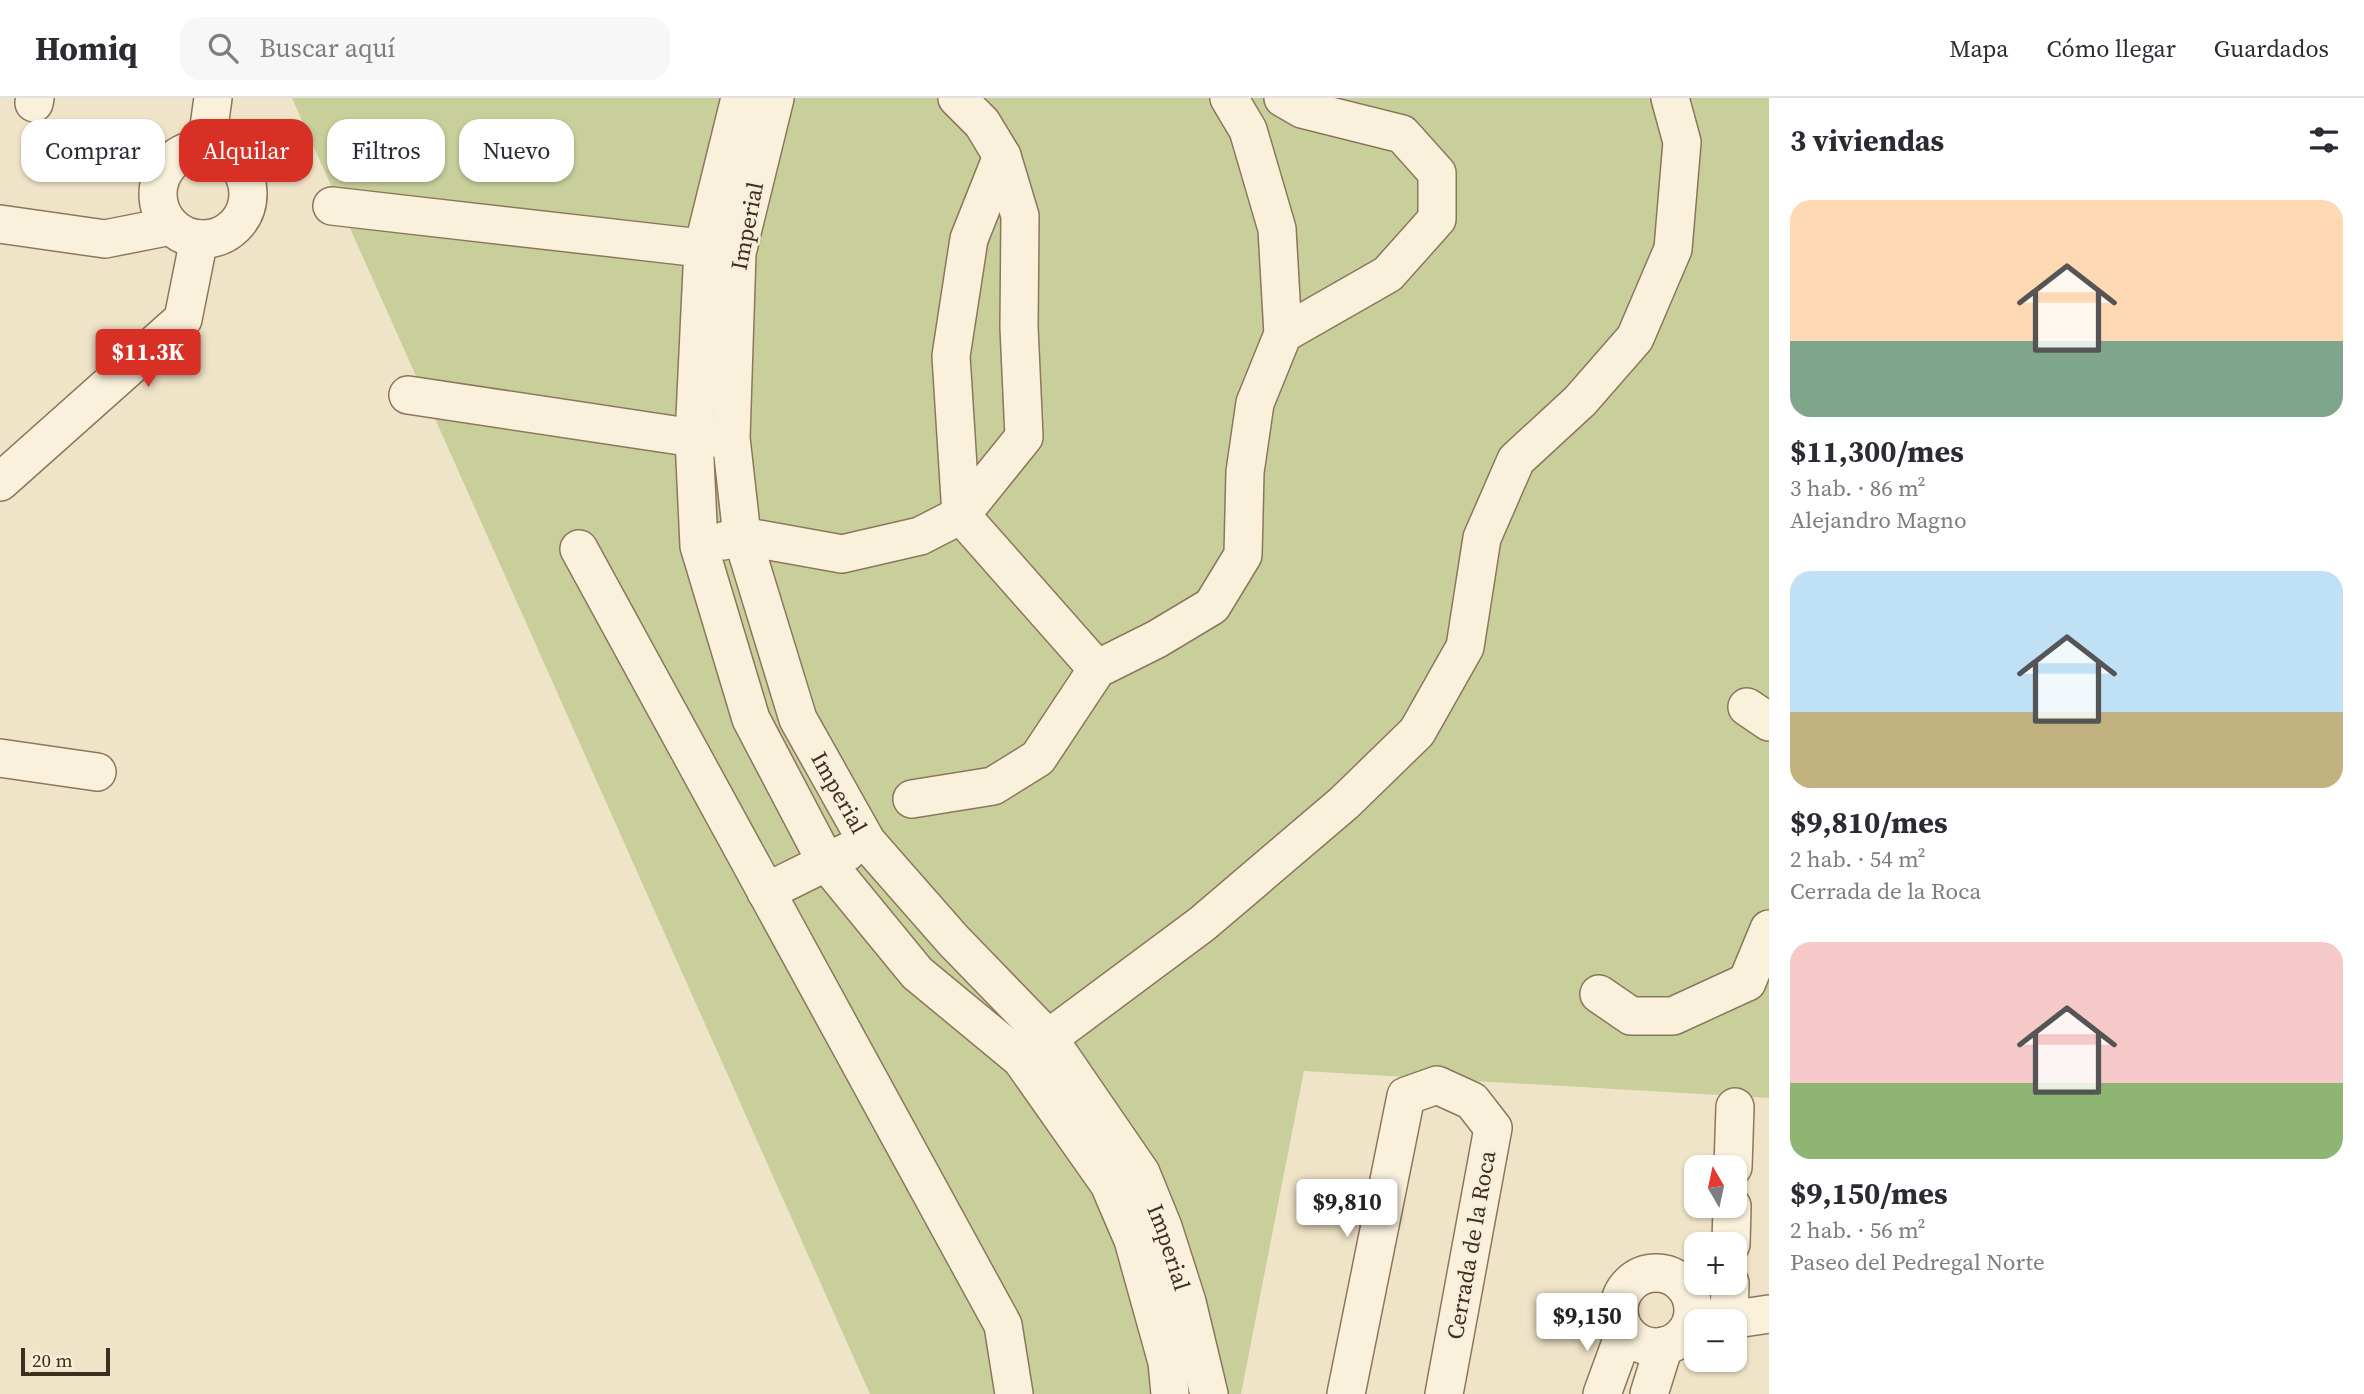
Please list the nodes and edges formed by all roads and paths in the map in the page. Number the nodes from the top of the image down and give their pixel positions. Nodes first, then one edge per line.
1 (213, 98) edge
2 (740, 98) edge
3 (775, 98) edge
4 (957, 98) edge
5 (1228, 98) edge
6 (1283, 98) edge
7 (1670, 98) edge
8 (210, 119) edge
9 (179, 156) edge
10 (1002, 156) junction
11 (247, 182) edge
12 (332, 206) dead end
13 (2, 227) edge
14 (185, 233) junction
15 (720, 250) junction
16 (1283, 334) junction
17 (408, 395) dead end
18 (694, 438) junction
19 (731, 438) junction
20 (0, 482) edge
21 (961, 515) junction
22 (742, 536) junction
23 (699, 546) junction
24 (579, 549) dead end
25 (1097, 669) junction
26 (0, 758) edge
27 (97, 772) dead end
28 (912, 799) dead end
29 (867, 842) junction
30 (826, 862) junction
31 (766, 892) junction
32 (1769, 929) edge
33 (1758, 988) edge
34 (1599, 994) dead end
35 (1035, 1049) junction
36 (1735, 1107) dead end
37 (1733, 1155) edge
38 (1125, 1178) junction
39 (1692, 1309) edge
40 (1769, 1314) edge
41 (1747, 1317) edge
42 (1625, 1331) junction
43 (1684, 1334) edge
44 (1664, 1346) junction
45 (1014, 1394) edge
46 (1170, 1394) edge
47 (1209, 1394) edge
48 (1346, 1394) edge
49 (1444, 1394) edge
50 (1602, 1394) edge
51 (1649, 1394) edge

1 - 8 street
2 - 15 street
3 - 15 street, Imperial
4 - 10 street
5 - 16 street
6 - 16 street
7 - 35 street
9 - 14 street
10 - 21 street
10 - 21 street
11 - 14 street
12 - 15 street
13 - 14 street
14 - 20 street
15 - 18 street
15 - 19 street, Imperial
16 - 25 street
17 - 18 street
18 - 19 street
18 - 23 street
19 - 22 street, Imperial
21 - 22 street
21 - 25 street
22 - 23 street
22 - 29 street, Imperial
23 - 30 street
24 - 31 street
25 - 28 street
26 - 27 street
29 - 30 street
29 - 35 street, Imperial
30 - 31 street
30 - 35 street
31 - 45 street
32 - 33 street
33 - 34 street
35 - 38 street
36 - 37 street
38 - 46 street
38 - 47 street, Imperial
39 - 42 street
40 - 41 street
42 - 44 street
42 - 50 street
43 - 44 street
44 - 51 street
48 - 49 street, Cerrada de la Roca

